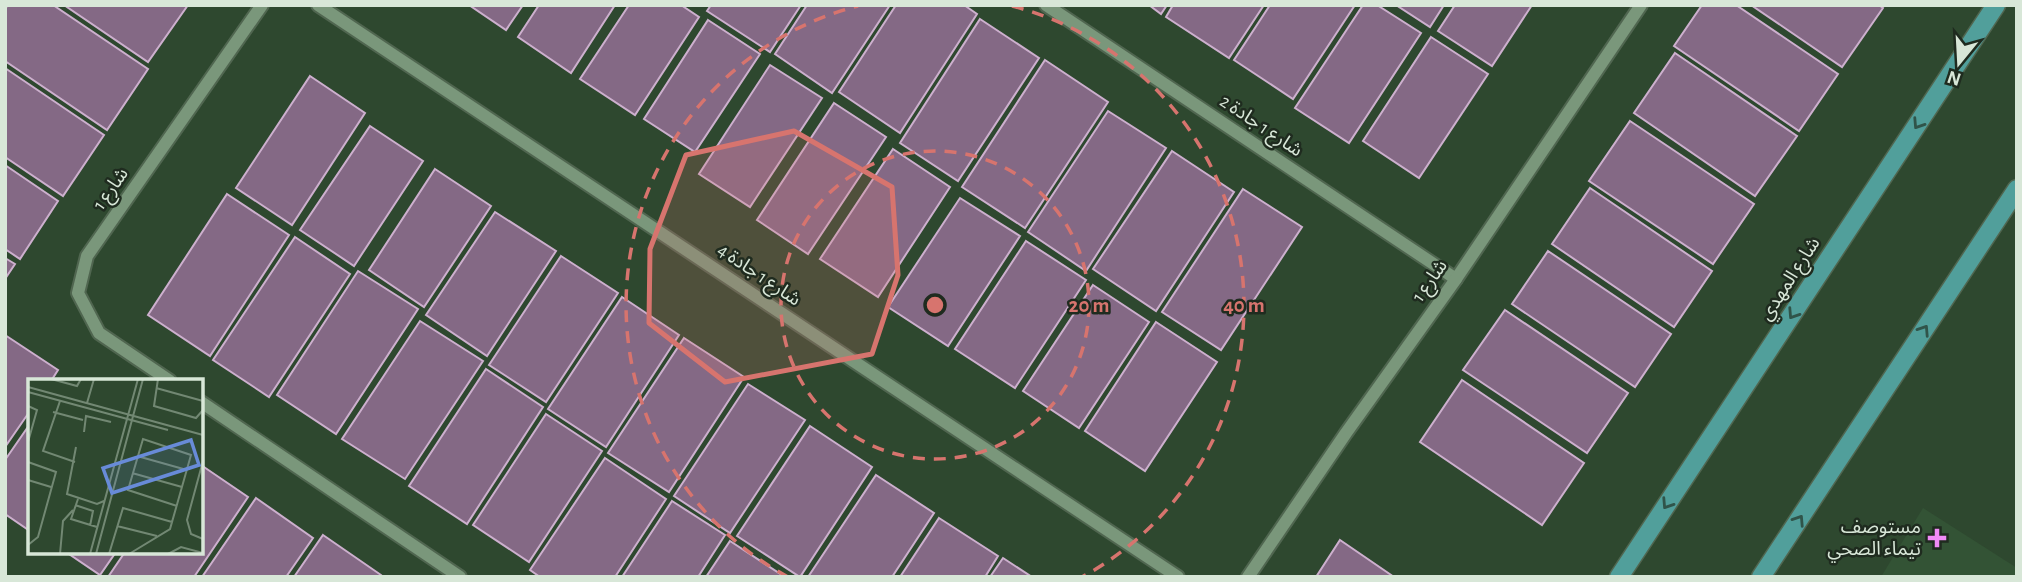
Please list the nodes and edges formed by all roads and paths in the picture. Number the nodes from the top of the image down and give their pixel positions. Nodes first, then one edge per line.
1 (262, 5) edge
2 (318, 5) edge
3 (1046, 5) edge
4 (1641, 5) edge
5 (1996, 5) edge
6 (2017, 189) edge
7 (1456, 279) junction
8 (167, 379) edge
9 (203, 403) edge
10 (460, 577) edge
11 (1178, 577) edge
12 (1248, 577) edge
13 (1619, 577) edge
14 (1762, 577) edge

1 - 8 street, شارع 1
2 - 11 street, شارع 1 جادة 4
3 - 7 street, شارع 1 جادة 2
4 - 7 street, شارع 1
5 -> 13 main road, شارع المهدي
14 -> 6 main road
7 - 12 street, شارع 1
9 - 10 street

